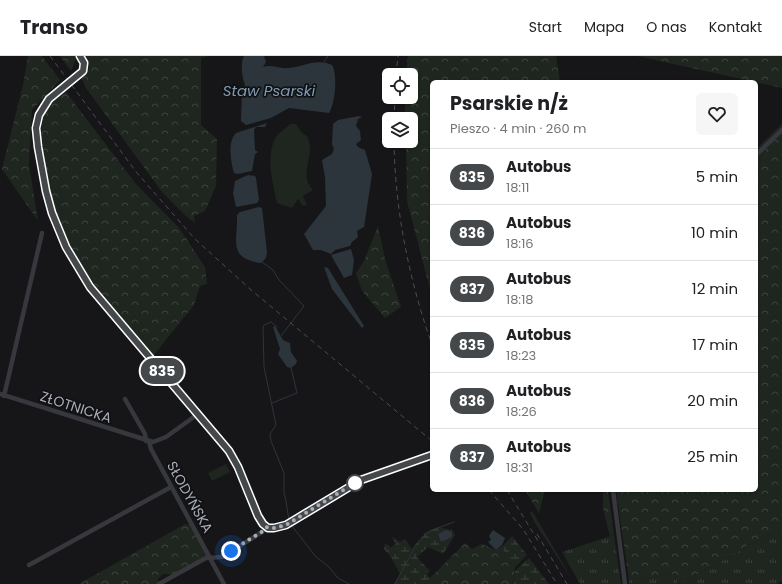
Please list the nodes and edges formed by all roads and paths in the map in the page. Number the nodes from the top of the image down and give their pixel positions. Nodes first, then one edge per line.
1 (80, 56) edge
2 (782, 130) edge
3 (758, 153) edge
4 (42, 233) dead end
5 (2, 395) edge
6 (125, 399) dead end
7 (198, 414) junction
8 (147, 441) junction
9 (430, 455) edge
10 (171, 487) junction
11 (613, 492) edge
12 (267, 527) junction
13 (211, 557) junction
14 (222, 557) junction
15 (29, 565) dead end
16 (217, 570) junction
17 (159, 584) edge
18 (224, 584) edge
19 (625, 584) edge

1 - 7 street
2 - 3 street
4 - 5 street
5 - 8 street, ZŁOTNICKA
6 - 8 street, ZŁOTNICKA
7 - 8 street
7 - 12 street
8 - 10 street, SŁODYŃSKA
9 - 12 street
10 - 13 street, SŁODYŃSKA
10 - 15 street
11 - 19 street
12 - 14 street
13 - 14 street
13 - 16 street, SŁODYŃSKA
13 - 17 street
14 - 16 street
16 - 18 street, SŁODYŃSKA

